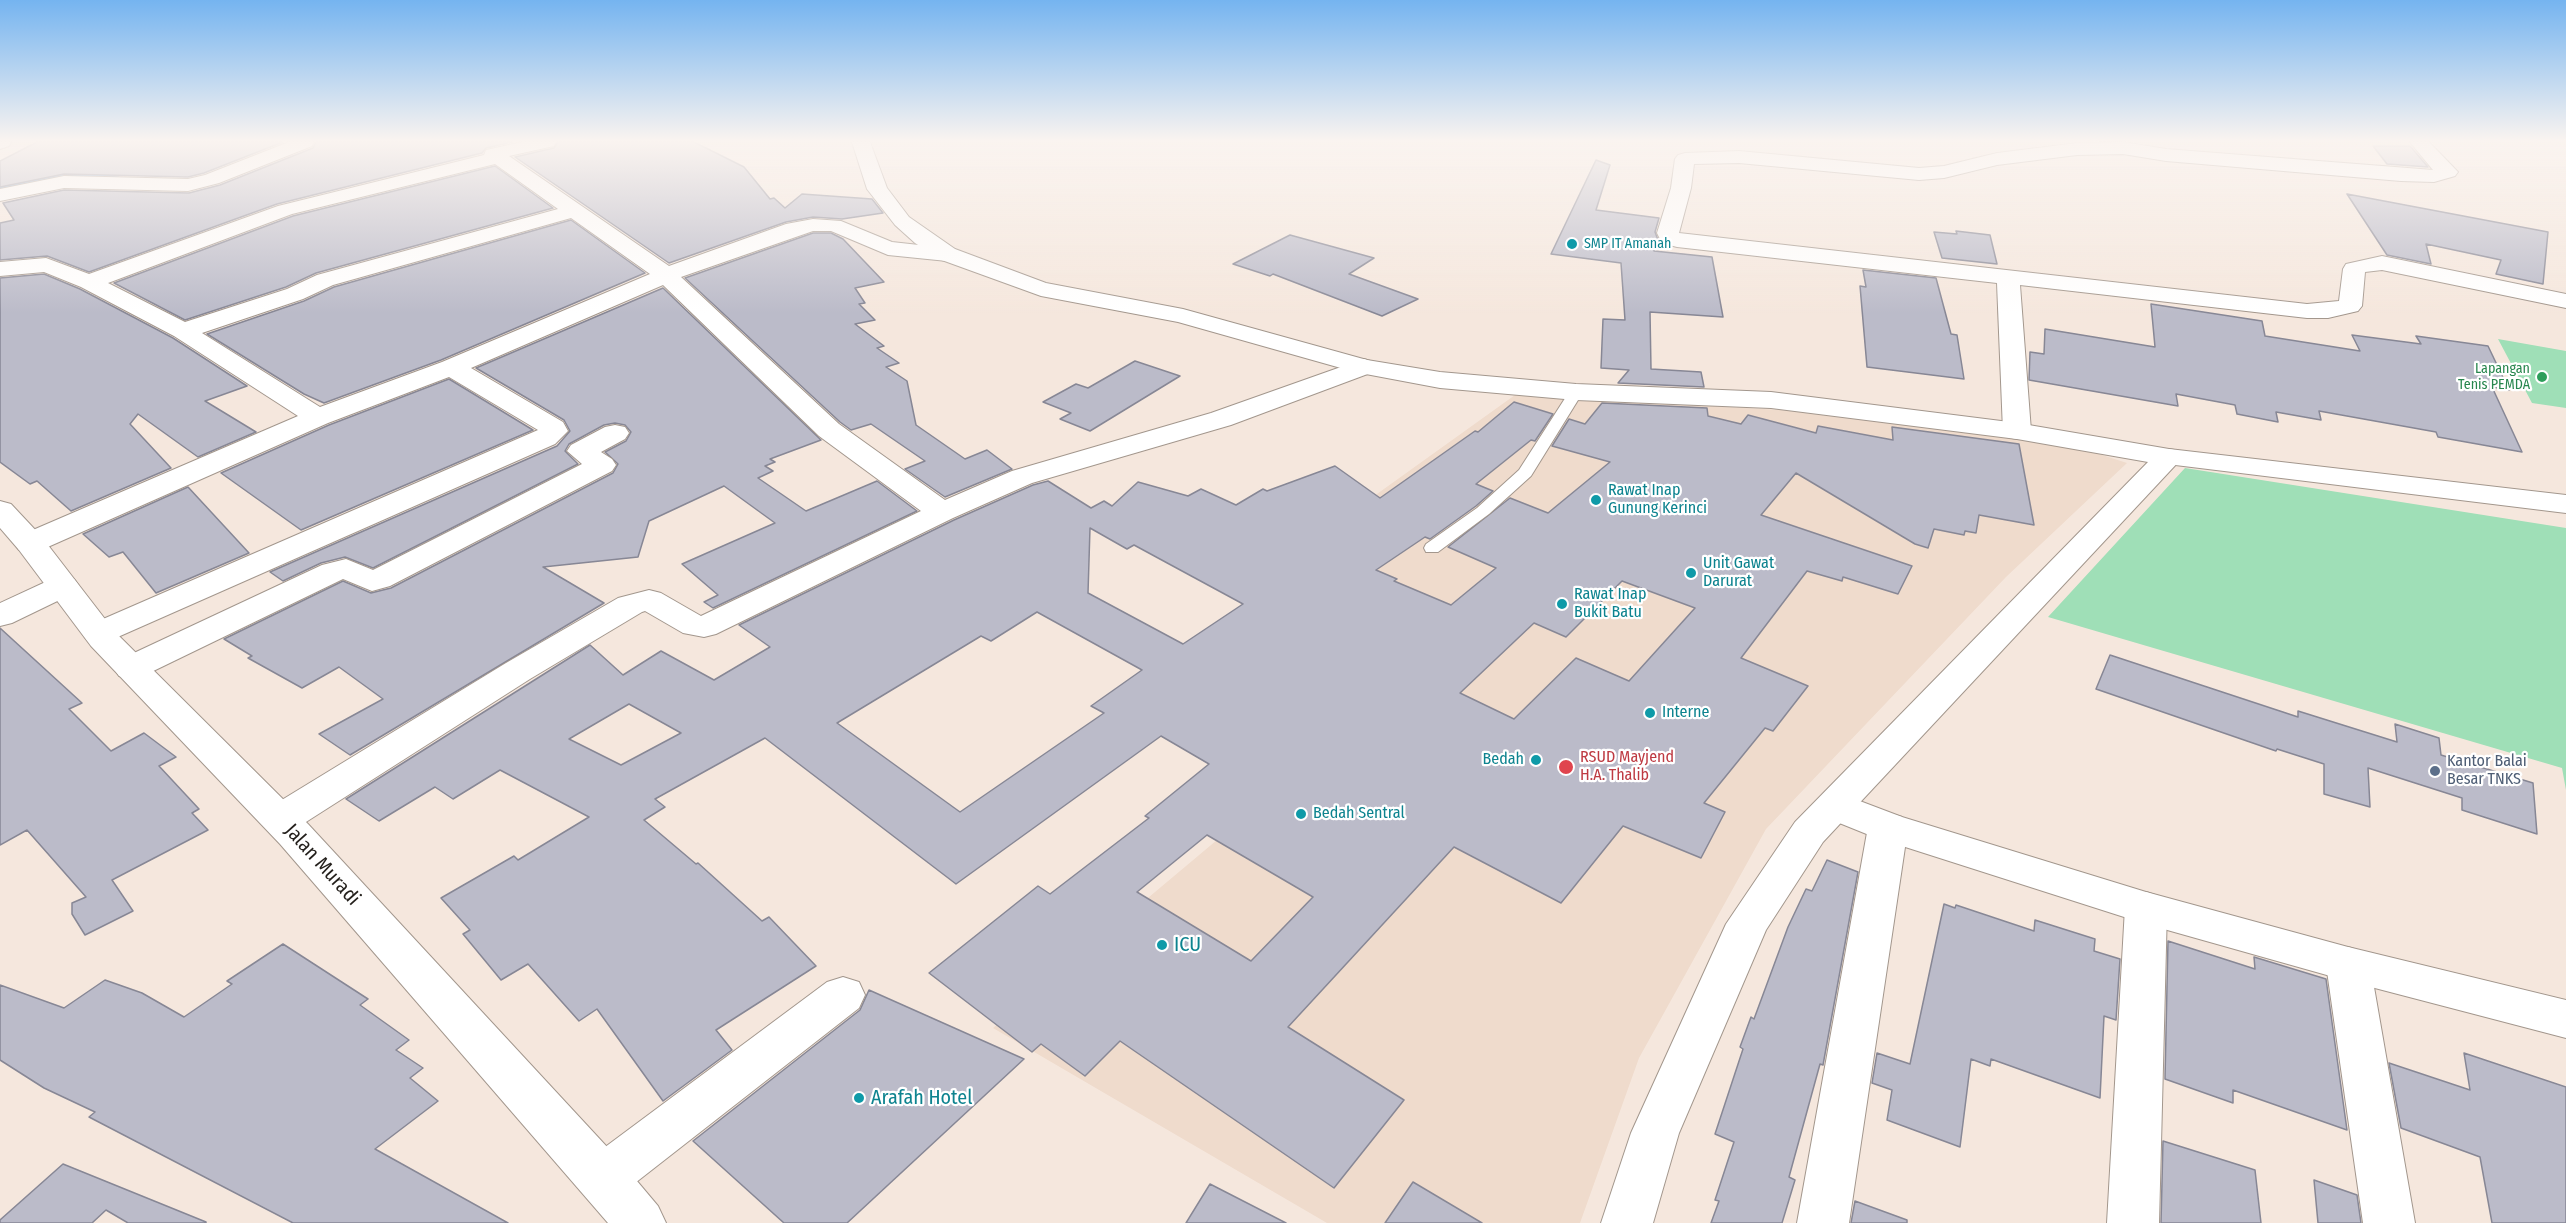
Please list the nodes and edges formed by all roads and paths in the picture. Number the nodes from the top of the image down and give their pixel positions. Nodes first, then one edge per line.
1 (330, 199) edge
2 (556, 199) edge
3 (883, 199) edge
4 (1678, 199) edge
5 (573, 211) junction
6 (947, 254) junction
7 (0, 269) edge
8 (666, 275) junction
9 (2008, 277) junction
10 (89, 282) junction
11 (2566, 301) edge
12 (183, 331) junction
13 (451, 367) junction
14 (1364, 367) junction
15 (1576, 392) junction
16 (318, 417) junction
17 (2017, 431) junction
18 (615, 433) dead end
19 (2169, 457) junction
20 (2566, 504) edge
21 (0, 510) edge
22 (942, 512) junction
23 (30, 543) junction
24 (1432, 548) dead end
25 (63, 586) junction
26 (0, 616) edge
27 (99, 633) junction
28 (131, 668) junction
29 (1836, 806) junction
30 (280, 819) junction
31 (1888, 827) junction
32 (2146, 908) junction
33 (2348, 964) junction
34 (843, 995) dead end
35 (2566, 1019) edge
36 (603, 1178) junction
37 (640, 1223) edge
38 (1627, 1223) edge
39 (1823, 1223) edge
40 (2133, 1223) edge
41 (2389, 1223) edge

1 - 10 main road
2 - 5 main road
3 - 6 main road
4 - 9 main road
5 - 8 main road
5 - 12 main road
6 - 8 main road
6 - 14 main road
7 - 10 main road
8 - 13 main road
8 - 22 main road
9 - 11 main road
9 - 17 main road
10 - 12 main road
12 - 16 main road
13 - 16 main road
13 - 27 main road
14 - 15 main road
14 - 22 main road
15 - 17 main road
15 - 24 lane
16 - 23 main road
17 - 19 main road
18 - 28 main road
19 - 20 main road
19 - 29 main road
21 - 23 main road, Jalan Muradi
22 - 30 main road
23 - 25 main road, Jalan Muradi
25 - 26 main road
25 - 27 main road, Jalan Muradi
27 - 28 main road, Jalan Muradi
28 - 30 main road, Jalan Muradi
29 - 31 main road
29 - 38 main road
30 - 36 main road, Jalan Muradi
31 - 32 main road
31 - 39 main road
32 - 33 main road
32 - 40 main road
33 - 35 main road
33 - 41 main road
34 - 36 main road
36 - 37 main road, Jalan Muradi

